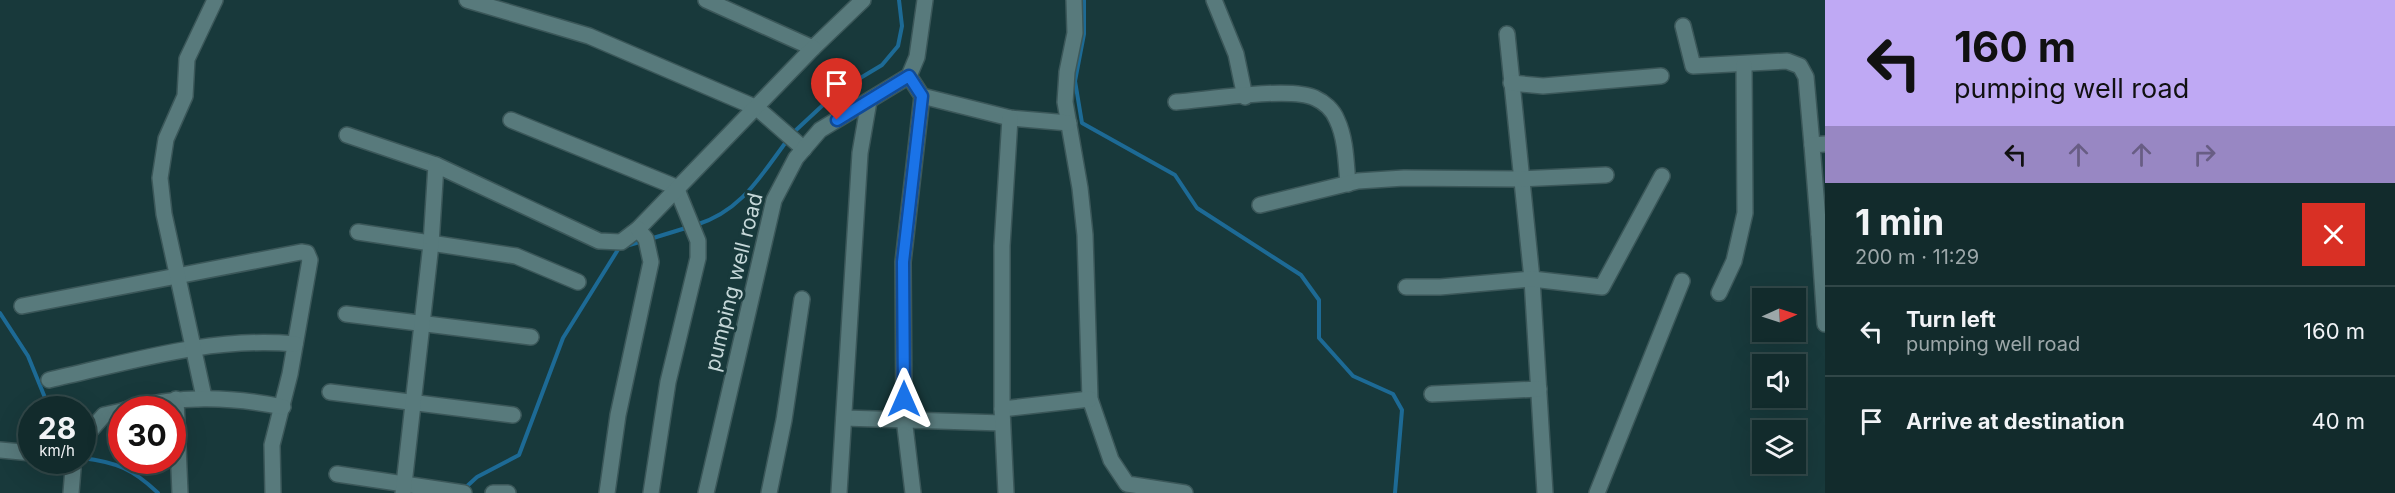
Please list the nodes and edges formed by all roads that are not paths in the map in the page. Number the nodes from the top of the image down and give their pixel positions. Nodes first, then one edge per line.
1 (215, 0) edge
2 (467, 0) edge
3 (706, 0) edge
4 (863, 0) edge
5 (925, 0) edge
6 (1074, 0) edge
7 (1214, 0) edge
8 (1683, 26) dead end
9 (1507, 34) dead end
10 (813, 48) junction
11 (1744, 65) junction
12 (909, 76) junction
13 (1661, 76) dead end
14 (1511, 83) junction
15 (922, 96) junction
16 (1245, 97) junction
17 (869, 101) junction
18 (1176, 102) dead end
19 (757, 108) junction
20 (1010, 118) junction
21 (511, 120) dead end
22 (1069, 123) junction
23 (347, 135) dead end
24 (1818, 145) edge
25 (804, 149) junction
26 (436, 165) junction
27 (1606, 175) dead end
28 (1662, 176) dead end
29 (1521, 179) junction
30 (1348, 184) junction
31 (676, 187) junction
32 (1260, 205) dead end
33 (358, 232) dead end
34 (1822, 233) edge
35 (642, 234) junction
36 (431, 243) junction
37 (177, 278) junction
38 (1532, 279) junction
39 (1682, 281) dead end
40 (578, 282) dead end
41 (1406, 287) dead end
42 (1719, 293) dead end
43 (802, 299) dead end
44 (22, 306) dead end
45 (346, 314) dead end
46 (423, 321) junction
47 (1825, 323) edge
48 (531, 337) dead end
49 (296, 344) junction
50 (195, 347) junction
51 (49, 380) dead end
52 (1539, 389) junction
53 (330, 392) dead end
54 (1432, 394) dead end
55 (204, 397) junction
56 (186, 398) edge
57 (1090, 399) junction
58 (413, 403) junction
59 (283, 407) junction
60 (108, 414) edge
61 (513, 415) dead end
62 (1002, 416) junction
63 (843, 417) junction
64 (904, 418) junction
65 (96, 424) edge
66 (0, 450) edge
67 (18, 452) edge
68 (73, 474) edge
69 (179, 474) edge
70 (337, 474) dead end
71 (1124, 488) edge
72 (404, 490) edge
73 (460, 492) edge
74 (71, 493) edge
75 (180, 493) edge
76 (273, 493) edge
77 (492, 493) edge
78 (508, 493) edge
79 (607, 493) edge
80 (651, 493) edge
81 (706, 493) edge
82 (769, 493) edge
83 (839, 493) edge
84 (913, 493) edge
85 (1006, 493) edge
86 (1185, 493) edge
87 (1545, 493) edge
88 (1597, 493) edge

1 - 37 street
2 - 19 street
3 - 10 street
4 - 10 street
5 - 12 street
6 - 22 street
7 - 16 street
8 - 11 street
9 - 14 street
10 - 19 street
11 - 24 street
11 - 42 street
12 - 15 street
12 - 17 street, pumping well road
13 - 14 street
14 - 29 street
15 - 20 street
15 - 64 street
16 - 18 street
16 - 30 street
17 - 25 street, pumping well road
17 - 63 street
19 - 25 street
19 - 31 street
20 - 22 street
20 - 62 street
21 - 31 street
22 - 57 street
23 - 26 street
24 - 34 street
25 - 81 street, pumping well road
26 - 35 street
26 - 36 street
27 - 29 street
28 - 38 street
29 - 30 street
29 - 38 street
30 - 32 street
31 - 35 street
31 - 80 street
33 - 36 street
34 - 47 street
35 - 79 street
36 - 40 street
36 - 46 street
37 - 44 street
37 - 49 street
37 - 50 street
38 - 41 street
38 - 52 street
39 - 88 street
43 - 82 street
45 - 46 street
46 - 48 street
46 - 58 street
49 - 50 street
49 - 59 street
50 - 51 street
50 - 55 street
52 - 54 street
52 - 87 street
53 - 58 street
55 - 56 street
55 - 59 street
57 - 62 street
57 - 71 street
58 - 61 street
58 - 72 street
59 - 76 street
60 - 65 street
62 - 64 street
62 - 85 street
63 - 64 street
63 - 83 street
64 - 84 street
66 - 67 street
68 - 74 street
69 - 75 street
70 - 72 street
71 - 86 street
72 - 73 street
77 - 78 street

